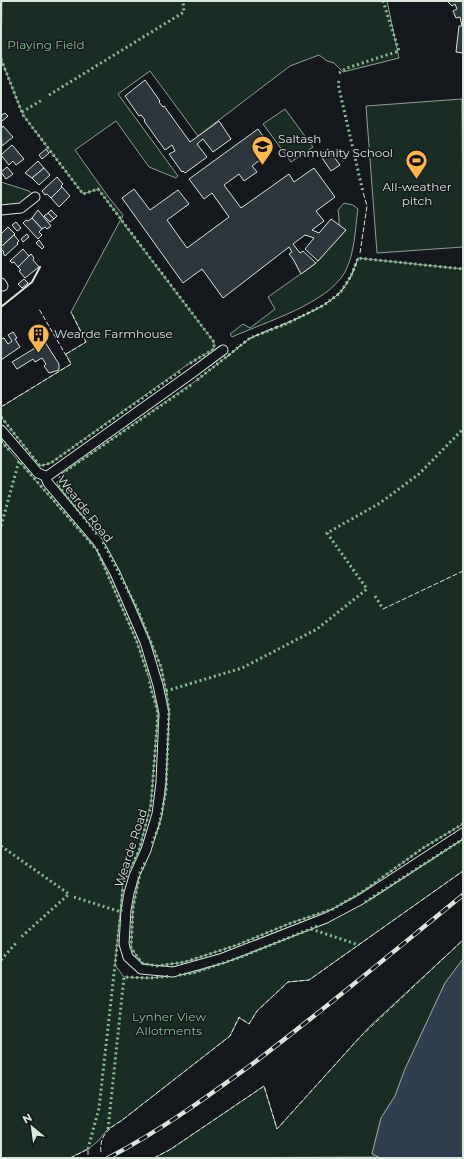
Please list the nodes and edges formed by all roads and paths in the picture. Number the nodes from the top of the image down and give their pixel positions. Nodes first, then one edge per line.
1 (35, 197) dead end
2 (1, 210) edge
3 (223, 350) dead end
4 (1, 430) edge
5 (45, 476) junction
6 (463, 833) edge

1 - 2 street
3 - 5 street, Wearde Road
4 - 5 street, Wearde Road
5 - 6 street, Wearde Road

